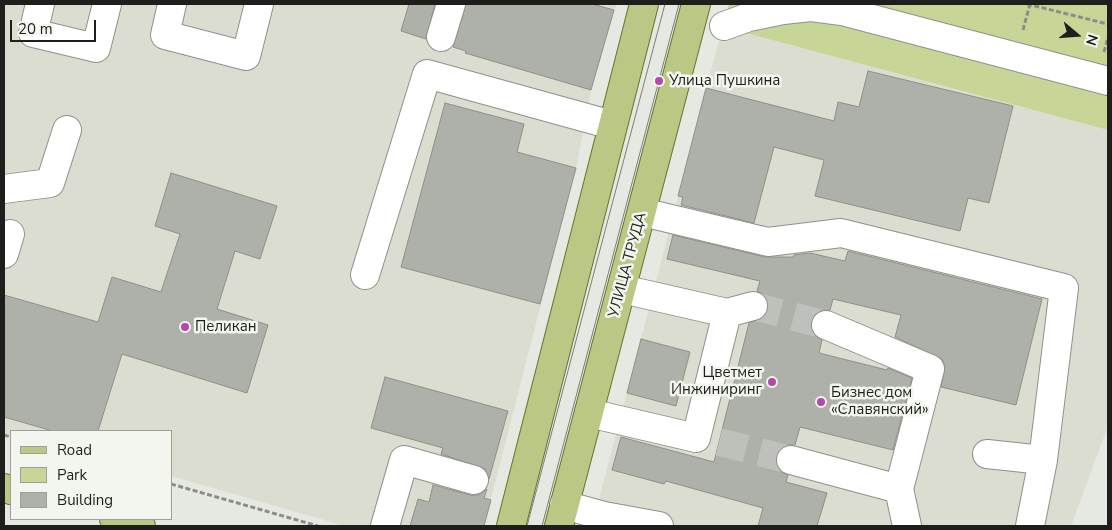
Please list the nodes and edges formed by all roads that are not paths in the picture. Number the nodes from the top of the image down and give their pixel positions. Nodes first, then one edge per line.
1 (40, 4) edge
2 (107, 4) edge
3 (172, 4) edge
4 (259, 4) edge
5 (451, 4) edge
6 (644, 4) edge
7 (696, 4) edge
8 (724, 26) dead end
9 (441, 37) dead end
10 (1108, 81) edge
11 (612, 125) junction
12 (67, 130) dead end
13 (4, 189) edge
14 (642, 212) junction
15 (365, 275) dead end
16 (622, 289) junction
17 (753, 306) tunnel mouth
18 (726, 313) junction
19 (826, 325) tunnel mouth
20 (589, 413) junction
21 (987, 454) dead end
22 (792, 460) tunnel mouth
23 (1043, 460) junction
24 (474, 480) dead end
25 (900, 489) junction
26 (561, 516) edge
27 (118, 520) edge
28 (141, 526) edge
29 (385, 526) edge
30 (511, 526) edge
31 (659, 526) edge
32 (907, 526) edge
33 (1030, 526) edge

1 - 2 lane
3 - 4 lane
5 - 9 lane
6 - 11 main road
7 - 14 main road, УЛИЦА ТРУДА
8 - 10 lane
11 - 15 lane
11 - 30 main road
12 - 13 lane
14 - 16 main road, УЛИЦА ТРУДА
14 - 23 lane
16 - 18 lane
16 - 20 main road, УЛИЦА ТРУДА
17 - 18 lane
18 - 20 lane
19 - 25 lane
20 - 26 main road, УЛИЦА ТРУДА
21 - 23 lane
22 - 25 lane
23 - 33 lane
24 - 29 lane
25 - 32 lane
26 - 31 lane
27 - 28 main road

